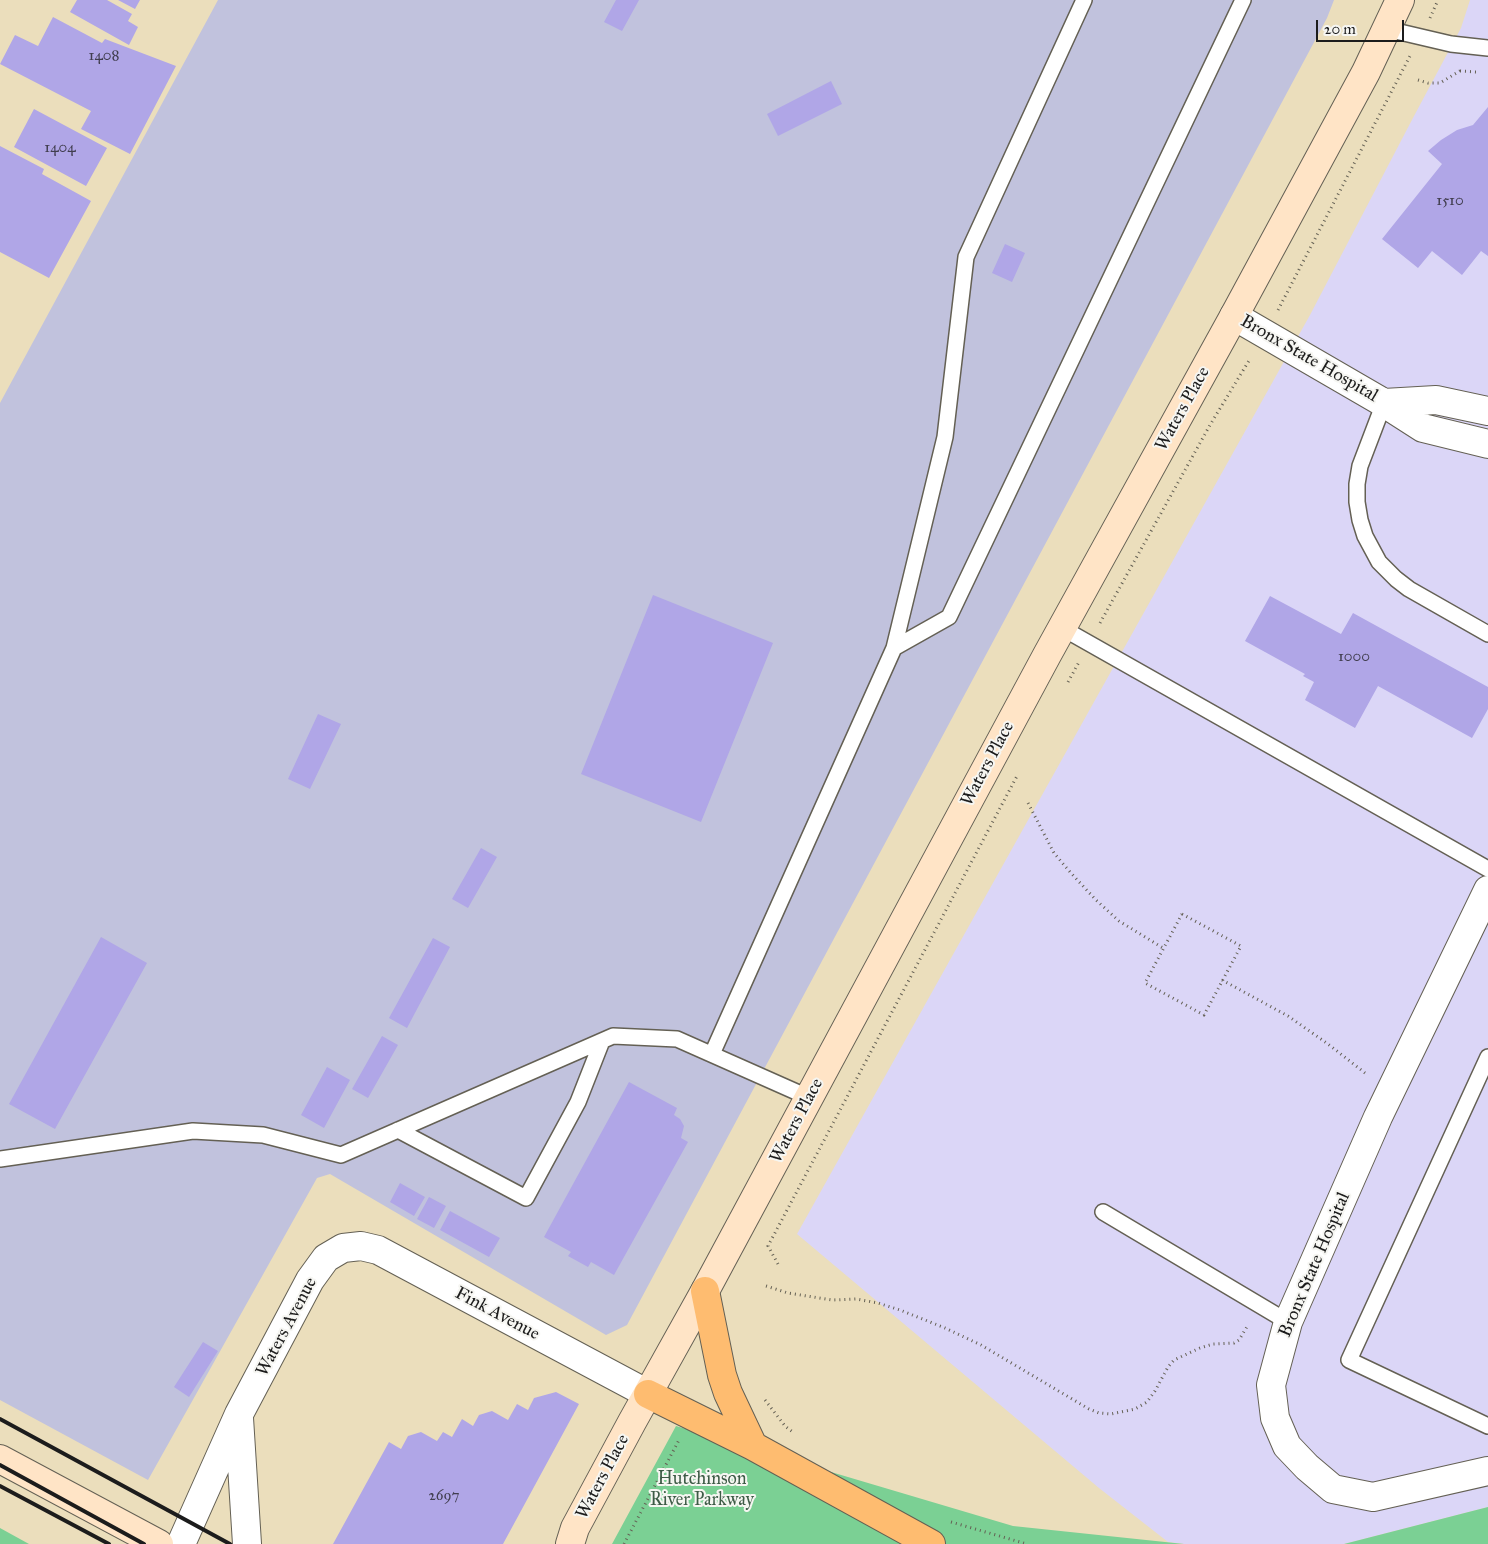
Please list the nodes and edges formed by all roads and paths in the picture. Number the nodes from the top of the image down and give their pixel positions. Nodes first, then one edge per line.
1 (1084, 0) edge
2 (1243, 0) edge
3 (1400, 0) edge
4 (1387, 29) junction
5 (1488, 48) edge
6 (1467, 67) dead end
7 (1460, 71) junction
8 (1478, 72) dead end
9 (1418, 80) dead end
10 (1234, 316) junction
11 (1384, 403) junction
12 (1488, 411) edge
13 (1488, 444) edge
14 (1062, 628) junction
15 (1488, 634) edge
16 (894, 648) junction
17 (1028, 803) dead end
18 (1488, 869) edge
19 (1488, 890) edge
20 (1164, 948) junction
21 (1222, 980) junction
22 (602, 1041) junction
23 (712, 1054) junction
24 (1488, 1057) edge
25 (1365, 1073) dead end
26 (810, 1098) junction
27 (398, 1130) junction
28 (0, 1159) edge
29 (1103, 1212) dead end
30 (343, 1248) joint
31 (766, 1286) dead end
32 (705, 1291) junction
33 (1260, 1305) junction
34 (1288, 1322) junction
35 (648, 1394) junction
36 (764, 1398) dead end
37 (239, 1414) junction
38 (1488, 1426) edge
39 (680, 1436) dead end
40 (799, 1438) dead end
41 (753, 1446) junction
42 (0, 1459) edge
43 (1488, 1471) edge
44 (946, 1520) dead end
45 (569, 1539) edge
46 (160, 1544) edge
47 (181, 1544) edge
48 (247, 1544) edge
49 (624, 1544) edge
50 (931, 1544) edge
51 (1027, 1544) edge

1 - 16 lane
2 - 16 lane
3 - 4 main road, Waters Place
4 - 5 lane
4 - 10 main road, Waters Place
6 - 7 path
7 - 8 path
7 - 9 path
10 - 11 street, Bronx State Hospital
10 - 14 main road, Waters Place
11 - 12 street, Bronx State Hospital
11 - 13 street, Bronx State Hospital
11 - 15 lane
14 - 18 lane
14 - 26 main road, Waters Place
16 - 23 lane
17 - 20 path
19 - 34 street, Bronx State Hospital
20 - 21 path
20 - 21 path
21 - 25 path
22 - 23 lane
22 - 27 lane
22 - 27 lane
23 - 26 lane
24 - 38 lane
26 - 32 main road, Waters Place
27 - 28 lane
29 - 33 lane
30 - 35 street, Fink Avenue
30 - 37 street, Waters Avenue
31 - 33 path
32 - 35 main road, Waters Place
32 - 41 highway
33 - 34 lane
34 - 43 street, Bronx State Hospital
35 - 41 highway
35 - 45 main road, Waters Place
36 - 40 path
37 - 47 street, Waters Avenue
37 - 48 street
39 - 49 path
41 - 50 highway
42 - 46 main road
44 - 51 path

